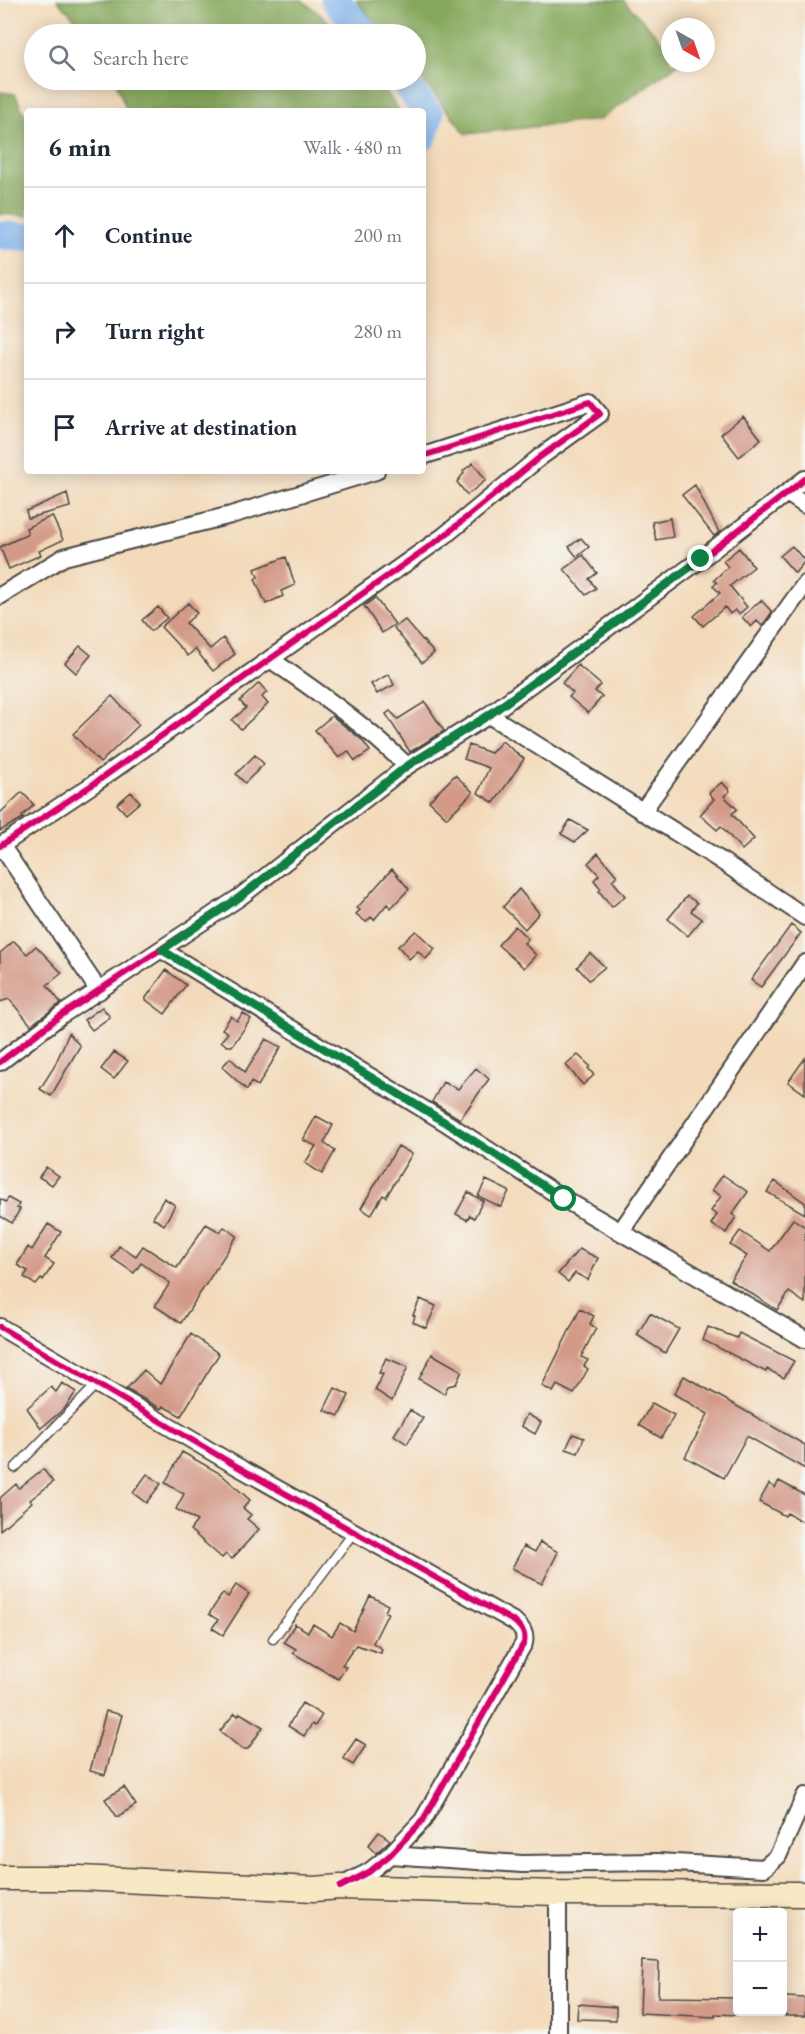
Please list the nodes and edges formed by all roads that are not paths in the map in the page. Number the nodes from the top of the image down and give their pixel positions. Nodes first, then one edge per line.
1 (426, 455) edge
2 (366, 474) edge
3 (805, 479) edge
4 (787, 493) junction
5 (805, 505) edge
6 (805, 584) edge
7 (0, 596) edge
8 (270, 659) junction
9 (489, 715) junction
10 (407, 766) junction
11 (642, 813) junction
12 (0, 846) edge
13 (805, 917) edge
14 (162, 950) junction
15 (805, 963) edge
16 (99, 991) junction
17 (0, 1062) edge
18 (621, 1231) junction
19 (0, 1327) edge
20 (805, 1339) edge
21 (97, 1384) junction
22 (15, 1468) dead end
23 (354, 1532) junction
24 (273, 1639) dead end
25 (805, 1796) edge
26 (390, 1855) junction
27 (0, 1878) edge
28 (340, 1887) junction
29 (558, 1893) junction
30 (805, 1894) edge
31 (558, 2034) edge

1 - 8 street
2 - 7 street
3 - 4 street
4 - 5 street
4 - 9 street
6 - 11 street
8 - 10 street
8 - 12 street
9 - 10 street
9 - 11 street
10 - 14 street
11 - 13 street
12 - 16 street
14 - 16 street
14 - 18 street
15 - 18 street
16 - 17 street
18 - 20 street
19 - 21 street
21 - 22 lane
21 - 23 street
23 - 24 lane
23 - 26 street
25 - 26 street
26 - 28 street
27 - 28 street
28 - 29 street
29 - 30 street
29 - 31 street

